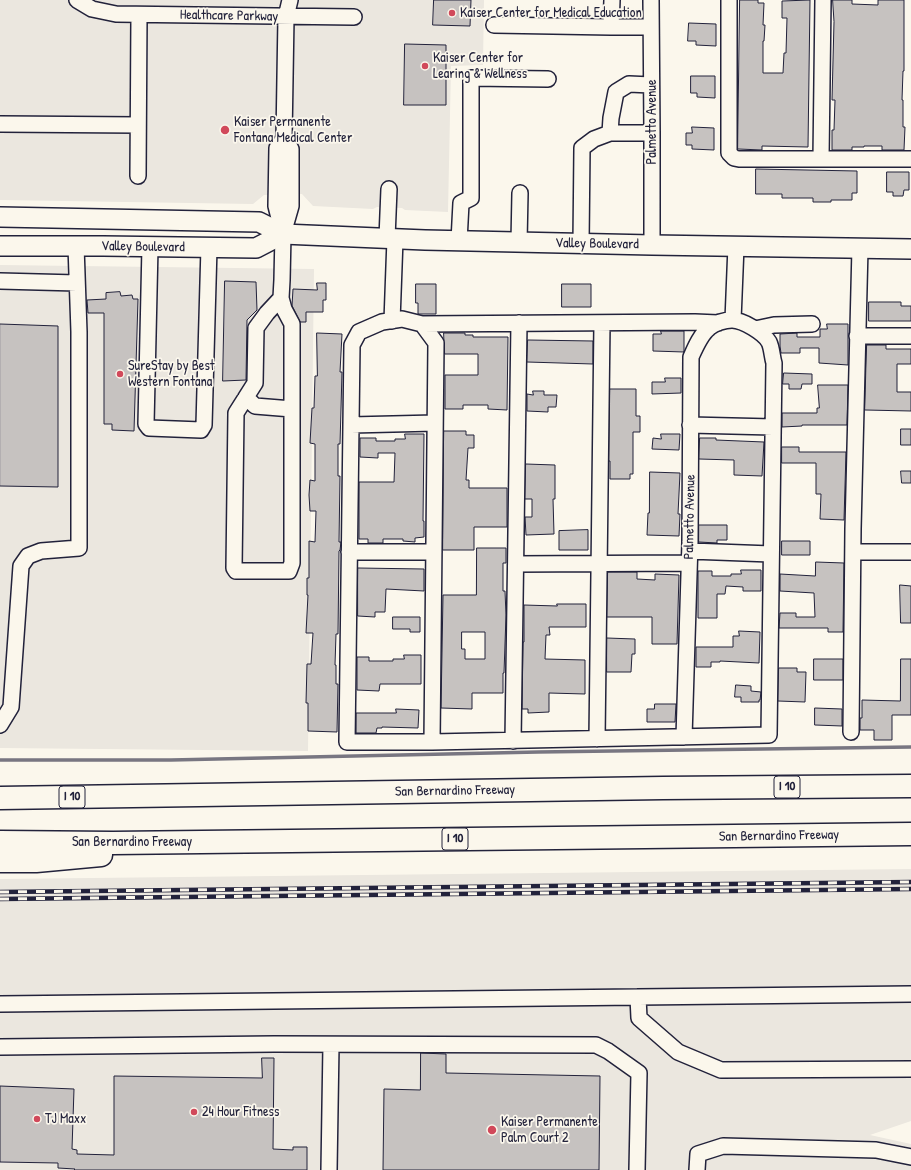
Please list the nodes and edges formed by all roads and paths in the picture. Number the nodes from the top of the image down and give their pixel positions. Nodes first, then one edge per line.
1 (77, 0) edge
2 (290, 0) edge
3 (612, 0) edge
4 (650, 0) edge
5 (729, 0) edge
6 (823, 0) edge
7 (139, 15) junction
8 (286, 17) junction
9 (354, 17) dead end
10 (494, 25) dead end
11 (611, 27) junction
12 (650, 27) junction
13 (548, 79) dead end
14 (651, 85) junction
15 (0, 124) edge
16 (138, 125) junction
17 (610, 133) junction
18 (652, 133) junction
19 (821, 159) junction
20 (911, 159) edge
21 (138, 176) dead end
22 (389, 189) dead end
23 (520, 193) dead end
24 (0, 217) edge
25 (283, 234) junction
26 (391, 239) junction
27 (459, 241) junction
28 (520, 242) junction
29 (581, 243) junction
30 (652, 245) junction
31 (0, 246) edge
32 (76, 246) junction
33 (736, 246) junction
34 (150, 247) junction
35 (209, 248) junction
36 (860, 248) junction
37 (911, 248) edge
38 (0, 281) edge
39 (77, 284) junction
40 (281, 298) junction
41 (392, 320) junction
42 (733, 320) junction
43 (602, 322) junction
44 (518, 323) junction
45 (718, 323) junction
46 (422, 324) junction
47 (812, 324) dead end
48 (755, 329) junction
49 (857, 336) junction
50 (911, 336) edge
51 (246, 397) junction
52 (292, 409) junction
53 (435, 423) junction
54 (351, 425) junction
55 (690, 426) junction
56 (773, 427) junction
57 (349, 552) junction
58 (434, 552) junction
59 (853, 552) junction
60 (911, 552) edge
61 (771, 554) junction
62 (690, 557) junction
63 (516, 564) junction
64 (599, 564) junction
65 (0, 725) edge
66 (851, 732) dead end
67 (684, 737) junction
68 (597, 739) junction
69 (513, 740) junction
70 (432, 742) junction
71 (911, 786) edge
72 (0, 798) edge
73 (911, 834) edge
74 (258, 841) junction
75 (0, 842) edge
76 (0, 861) edge
77 (911, 994) edge
78 (638, 997) junction
79 (0, 1004) edge
80 (331, 1045) junction
81 (0, 1047) edge
82 (911, 1069) edge
83 (911, 1157) edge
84 (329, 1170) edge
85 (637, 1170) edge
86 (697, 1170) edge

1 - 7 street, Healthcare Parkway
2 - 8 street
3 - 11 street
4 - 12 street, Palmetto Avenue
5 - 19 street
6 - 19 street
7 - 8 street, Healthcare Parkway
7 - 16 street
8 - 9 street
8 - 25 street, Healthcare Parkway
10 - 11 street
11 - 12 street
12 - 14 street, Palmetto Avenue
13 - 27 street
14 - 17 street
14 - 18 street, Palmetto Avenue
15 - 16 street
16 - 21 street
17 - 18 street
17 - 29 street
18 - 30 street, Palmetto Avenue
19 - 20 street
22 - 26 street
23 - 28 street
24 - 25 main road, Valley Boulevard
25 - 26 main road, Valley Boulevard
25 - 35 main road, Valley Boulevard
25 - 40 street, Healthcare Parkway
26 - 27 main road, Valley Boulevard
26 - 41 street
27 - 28 main road, Valley Boulevard
28 - 29 main road, Valley Boulevard
29 - 30 main road, Valley Boulevard
30 - 33 main road, Valley Boulevard
31 - 32 main road, Valley Boulevard
32 - 34 main road, Valley Boulevard
32 - 39 street
33 - 36 main road, Valley Boulevard
33 - 42 street
34 - 35 main road, Valley Boulevard
34 - 35 street
36 - 37 main road, Valley Boulevard
36 - 49 street
38 - 39 street
39 - 65 street
40 - 51 street
40 - 52 street
41 - 46 street
41 - 54 street
42 - 45 street, Palmetto Avenue
42 - 48 street
43 - 44 street
43 - 45 street
43 - 64 street
44 - 46 street
44 - 63 street
45 - 55 street, Palmetto Avenue
46 - 53 street
47 - 48 street
48 - 56 street
49 - 50 street
49 - 59 street
51 - 52 street
51 - 52 street
53 - 54 street
53 - 58 street
54 - 57 street
55 - 56 street
55 - 62 street, Palmetto Avenue
56 - 61 street
57 - 58 street
57 - 70 street
58 - 70 street
59 - 60 street
59 - 66 street
61 - 62 street
61 - 67 street
62 - 64 street
62 - 67 street, Palmetto Avenue
63 - 64 street
63 - 69 street
64 - 68 street
67 - 68 street
68 - 69 street
69 - 70 street
71 - 72 highway, San Bernardino Freeway / I 10
73 - 74 highway, San Bernardino Freeway / I 10
74 - 75 highway, San Bernardino Freeway / I 10
74 - 76 highway
77 - 78 street
78 - 79 street
78 - 82 street
80 - 81 street
80 - 84 street
80 - 85 street
83 - 86 street

